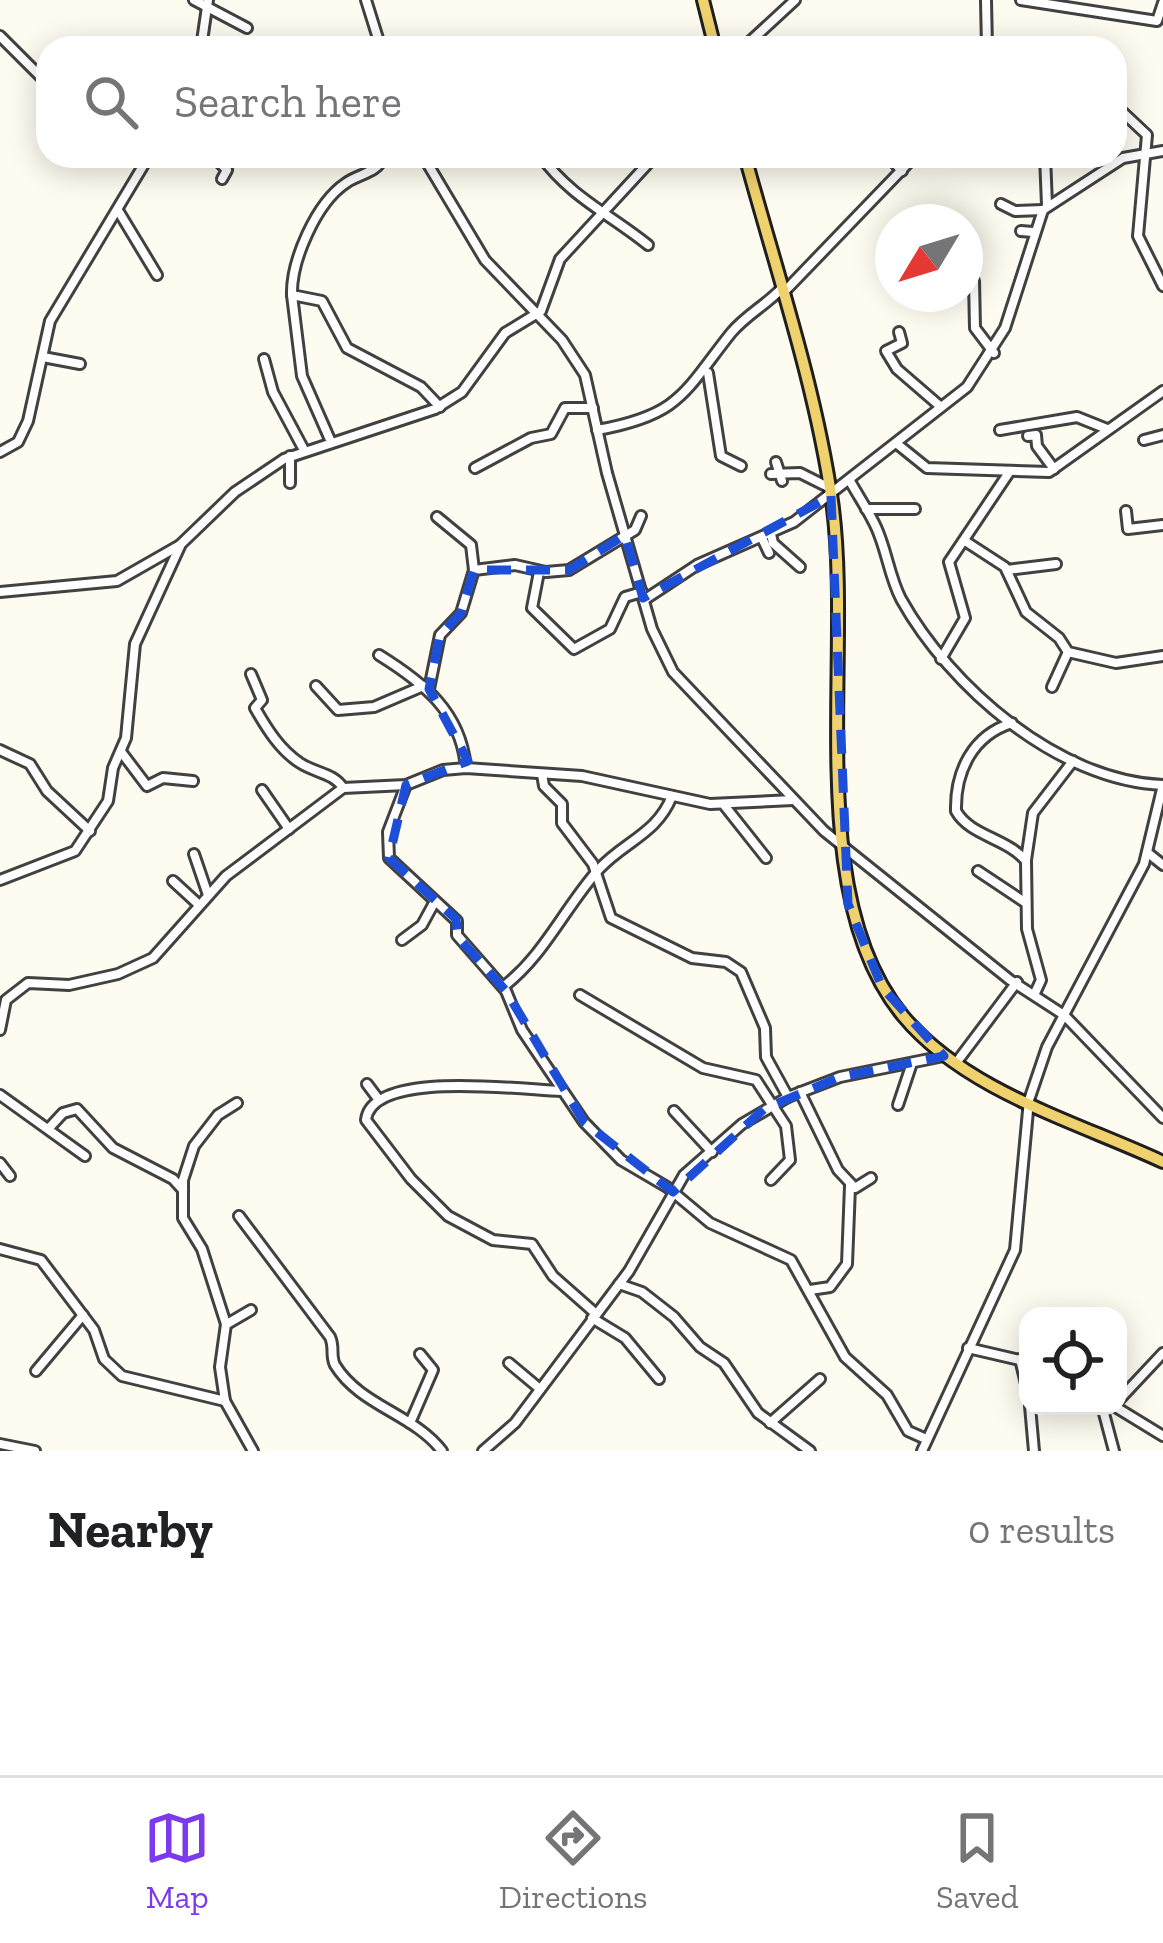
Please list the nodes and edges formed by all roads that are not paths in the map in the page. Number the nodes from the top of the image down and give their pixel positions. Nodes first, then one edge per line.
1 (194, 0) edge
2 (366, 0) edge
3 (703, 0) edge
4 (794, 0) edge
5 (986, 0) edge
6 (1021, 0) edge
7 (208, 3) edge
8 (1163, 3) edge
9 (247, 28) dead end
10 (0, 36) edge
11 (203, 36) edge
12 (377, 36) edge
13 (712, 36) edge
14 (756, 36) edge
15 (987, 36) edge
16 (36, 72) edge
17 (1127, 116) edge
18 (1163, 151) edge
19 (1127, 158) edge
20 (1143, 158) junction
21 (140, 168) edge
22 (225, 168) edge
23 (376, 168) edge
24 (430, 168) edge
25 (550, 168) edge
26 (643, 168) edge
27 (748, 168) edge
28 (899, 168) edge
29 (905, 168) edge
30 (1046, 168) edge
31 (1108, 168) edge
32 (902, 171) junction
33 (222, 179) dead end
34 (1001, 204) dead end
35 (1045, 208) junction
36 (119, 212) junction
37 (599, 212) junction
38 (1021, 231) dead end
39 (1033, 232) junction
40 (648, 245) dead end
41 (157, 275) dead end
42 (1163, 286) edge
43 (782, 291) junction
44 (292, 295) junction
45 (975, 312) edge
46 (536, 313) junction
47 (899, 332) dead end
48 (994, 353) junction
49 (43, 357) junction
50 (264, 359) dead end
51 (80, 364) dead end
52 (708, 371) junction
53 (1163, 391) edge
54 (440, 406) junction
55 (940, 407) junction
56 (593, 408) junction
57 (1107, 429) junction
58 (597, 430) junction
59 (1000, 430) dead end
60 (1163, 435) edge
61 (1028, 436) dead end
62 (1144, 440) dead end
63 (332, 442) junction
64 (896, 443) junction
65 (304, 449) junction
66 (0, 452) edge
67 (290, 456) junction
68 (741, 466) dead end
69 (475, 468) dead end
70 (1054, 470) junction
71 (1010, 471) junction
72 (777, 472) dead end
73 (850, 481) junction
74 (290, 482) dead end
75 (831, 492) junction
76 (915, 508) dead end
77 (866, 509) junction
78 (1126, 511) dead end
79 (641, 516) dead end
80 (436, 518) dead end
81 (1163, 525) edge
82 (625, 535) junction
83 (766, 536) junction
84 (965, 541) junction
85 (176, 550) junction
86 (769, 553) dead end
87 (1056, 564) dead end
88 (800, 567) dead end
89 (474, 570) junction
90 (1007, 570) junction
91 (539, 572) junction
92 (0, 592) edge
93 (643, 596) junction
94 (1067, 652) junction
95 (379, 656) dead end
96 (1163, 656) edge
97 (941, 659) junction
98 (251, 674) dead end
99 (316, 686) dead end
100 (427, 687) junction
101 (1052, 687) dead end
102 (1012, 723) junction
103 (0, 750) edge
104 (122, 753) junction
105 (1073, 760) junction
106 (466, 768) junction
107 (542, 774) junction
108 (193, 781) dead end
109 (406, 785) junction
110 (343, 788) junction
111 (262, 790) dead end
112 (672, 796) junction
113 (794, 800) junction
114 (724, 805) junction
115 (289, 829) junction
116 (90, 831) junction
117 (1159, 836) edge
118 (843, 843) junction
119 (1148, 853) junction
120 (194, 854) dead end
121 (766, 858) dead end
122 (1026, 861) junction
123 (1163, 865) edge
124 (978, 871) dead end
125 (596, 872) junction
126 (0, 880) edge
127 (173, 881) dead end
128 (208, 895) junction
129 (434, 903) junction
130 (199, 904) junction
131 (1027, 904) junction
132 (403, 940) dead end
133 (1017, 982) junction
134 (503, 987) junction
135 (1035, 993) junction
136 (580, 995) dead end
137 (1064, 1015) junction
138 (0, 1030) edge
139 (944, 1056) junction
140 (956, 1063) junction
141 (911, 1066) junction
142 (367, 1084) dead end
143 (561, 1091) junction
144 (800, 1092) junction
145 (0, 1095) edge
146 (788, 1097) junction
147 (379, 1100) junction
148 (1030, 1100) junction
149 (237, 1103) dead end
150 (773, 1105) junction
151 (898, 1105) dead end
152 (674, 1111) dead end
153 (1162, 1114) edge
154 (50, 1127) junction
155 (712, 1152) junction
156 (85, 1156) dead end
157 (1163, 1162) edge
158 (0, 1163) edge
159 (10, 1176) dead end
160 (871, 1178) dead end
161 (771, 1180) dead end
162 (850, 1186) junction
163 (183, 1190) junction
164 (673, 1192) junction
165 (239, 1216) dead end
166 (0, 1249) edge
167 (619, 1284) junction
168 (808, 1290) junction
169 (251, 1310) dead end
170 (83, 1315) junction
171 (593, 1315) junction
172 (226, 1324) junction
173 (968, 1348) junction
174 (1163, 1353) edge
175 (420, 1354) dead end
176 (1019, 1359) edge
177 (509, 1363) dead end
178 (36, 1371) dead end
179 (659, 1379) dead end
180 (820, 1379) dead end
181 (540, 1389) junction
182 (1127, 1392) edge
183 (225, 1401) junction
184 (1127, 1411) edge
185 (1031, 1415) edge
186 (1104, 1415) edge
187 (410, 1423) junction
188 (770, 1423) junction
189 (1163, 1436) edge
190 (926, 1439) junction
191 (0, 1444) edge
192 (35, 1451) edge
193 (253, 1451) edge
194 (442, 1451) edge
195 (483, 1451) edge
196 (810, 1451) edge
197 (922, 1451) edge
198 (1034, 1451) edge
199 (1114, 1451) edge

1 - 7 street
2 - 12 street
3 - 13 main road
4 - 14 street
5 - 15 street
6 - 8 street
7 - 9 street
7 - 11 street
10 - 16 street
17 - 20 street
18 - 20 street
19 - 20 street
20 - 42 street
21 - 36 street
22 - 33 street
23 - 44 street
24 - 46 street
25 - 37 street
26 - 37 street
27 - 43 main road
28 - 32 street
29 - 32 street
30 - 35 street
31 - 35 street
32 - 43 street
34 - 35 street
35 - 39 street
36 - 41 street
36 - 49 street
37 - 40 street
37 - 46 street
38 - 39 street
39 - 48 street
43 - 52 street
43 - 75 main road
44 - 54 street
44 - 63 street
45 - 48 street
46 - 54 street
46 - 56 street
47 - 55 street
48 - 55 street
49 - 51 street
49 - 66 street
50 - 65 street
52 - 58 street
52 - 68 street
53 - 57 street
54 - 63 street
55 - 64 street
56 - 58 street
56 - 69 street
57 - 59 street
57 - 70 street
58 - 82 street
60 - 62 street
61 - 70 street
63 - 65 street
64 - 71 street
64 - 73 street
65 - 67 street
67 - 74 street
67 - 85 street
70 - 71 street
71 - 84 street
72 - 75 street
73 - 75 street
73 - 77 street
75 - 83 street
75 - 118 main road
76 - 77 street
77 - 97 street
78 - 81 street
79 - 82 street
80 - 89 street
82 - 91 street
82 - 93 street
83 - 86 street
83 - 88 street
83 - 93 street
84 - 90 street
84 - 97 street
85 - 92 street
85 - 104 street
87 - 90 street
89 - 91 street
89 - 100 street
90 - 94 street
91 - 93 street
93 - 113 street
94 - 96 street
94 - 101 street
95 - 100 street
97 - 102 street
98 - 110 street
99 - 100 street
100 - 106 street
102 - 105 street
102 - 122 street
103 - 116 street
104 - 108 street
104 - 116 street
105 - 117 street
105 - 122 street
106 - 107 street
106 - 109 street
107 - 112 street
107 - 125 street
109 - 110 street
109 - 129 street
110 - 115 street
111 - 115 street
112 - 114 street
112 - 125 street
113 - 114 street
113 - 118 street
114 - 121 street
115 - 128 street
116 - 126 street
117 - 119 street
118 - 133 street
118 - 139 main road
119 - 123 street
119 - 137 street
120 - 128 street
122 - 131 street
124 - 131 street
125 - 134 street
125 - 146 street
127 - 130 street
128 - 130 street
129 - 132 street
129 - 134 street
130 - 138 street
131 - 135 street
133 - 135 street
133 - 140 street
134 - 143 street
135 - 137 street
136 - 150 street
137 - 148 street
137 - 153 street
139 - 140 main road
139 - 141 street
140 - 148 main road
141 - 144 street
141 - 151 street
142 - 147 street
143 - 147 street
143 - 164 street
144 - 146 street
144 - 162 street
145 - 154 street
146 - 150 street
147 - 171 street
148 - 157 main road
148 - 173 street
149 - 163 street
150 - 155 street
150 - 161 street
152 - 155 street
154 - 156 street
154 - 163 street
155 - 164 street
158 - 159 street
160 - 162 street
162 - 168 street
163 - 172 street
164 - 167 street
164 - 168 street
165 - 187 street
166 - 170 street
167 - 171 street
167 - 188 street
168 - 190 street
169 - 172 street
170 - 178 street
170 - 183 street
171 - 179 street
171 - 181 street
172 - 183 street
173 - 176 street
173 - 190 street
174 - 182 street
175 - 187 street
177 - 181 street
180 - 188 street
181 - 195 street
183 - 193 street
184 - 189 street
185 - 198 street
186 - 199 street
187 - 194 street
188 - 196 street
190 - 197 street
191 - 192 street

